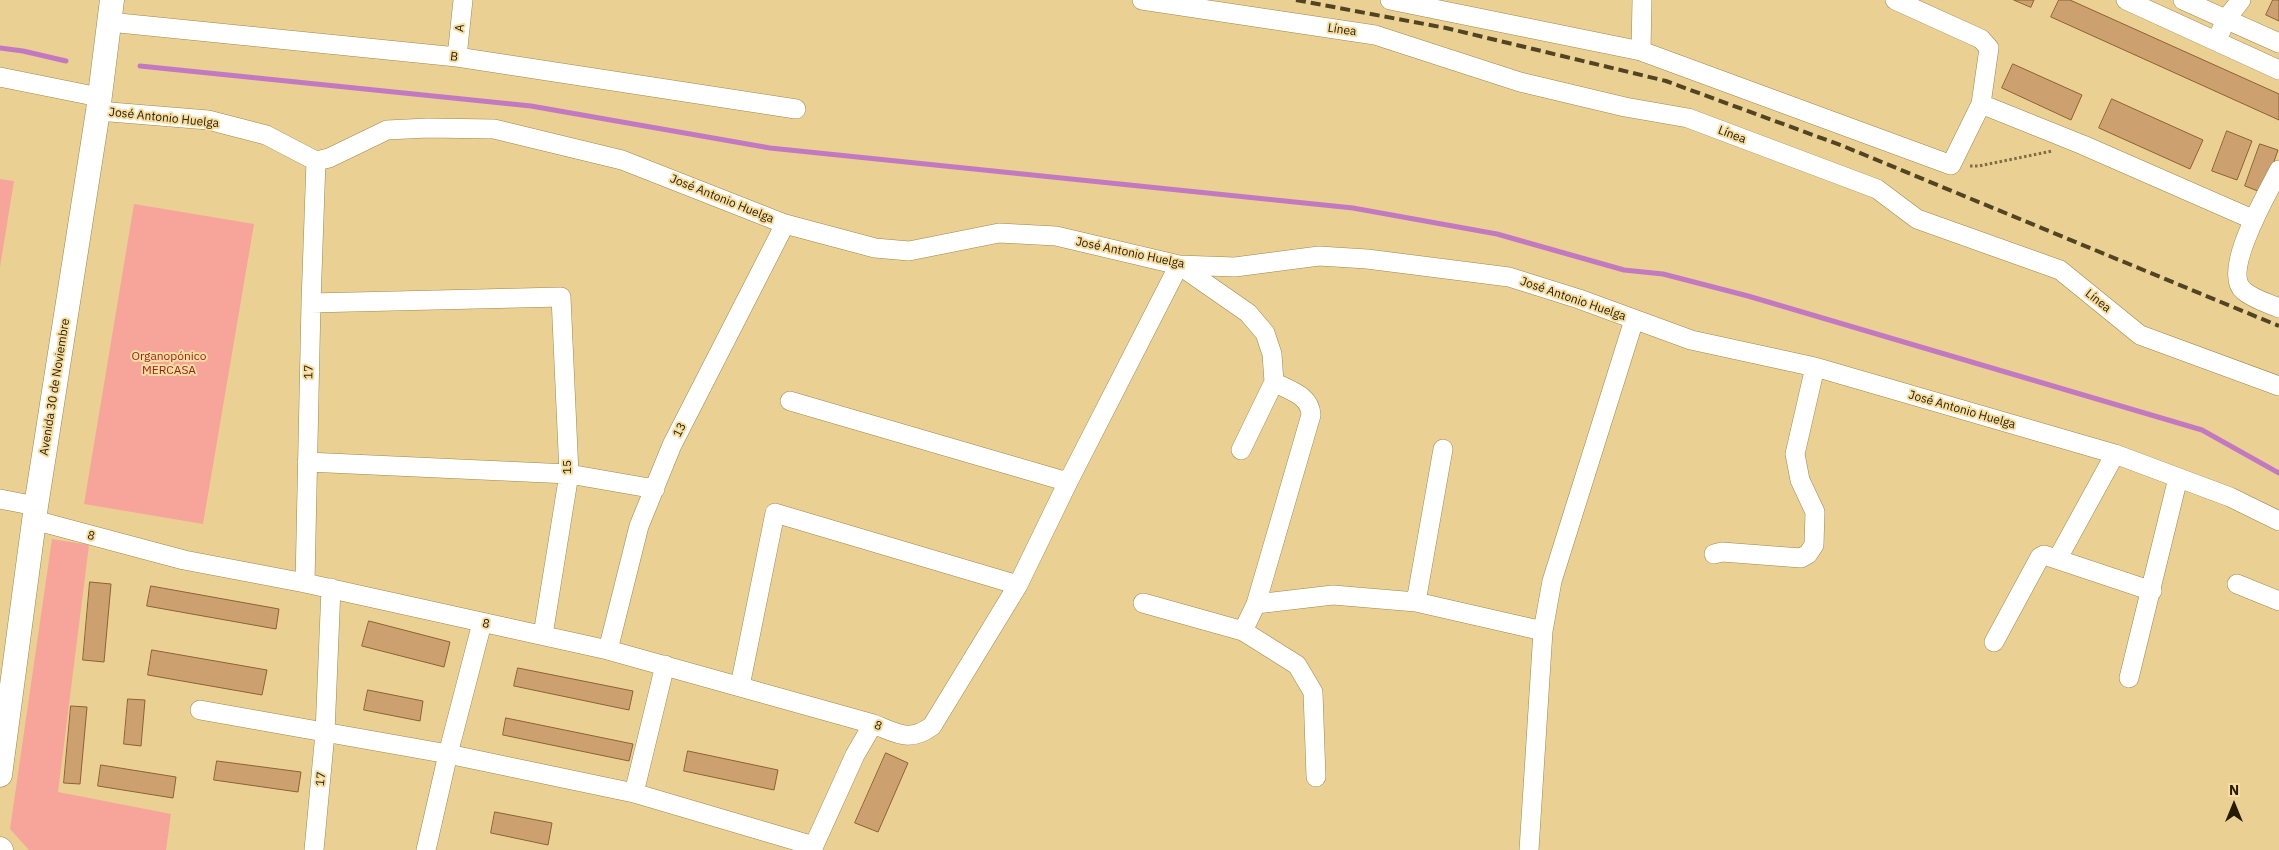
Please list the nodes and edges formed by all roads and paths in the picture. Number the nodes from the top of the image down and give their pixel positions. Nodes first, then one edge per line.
1 (463, 0) edge
2 (1142, 0) edge
3 (1390, 0) edge
4 (1642, 0) edge
5 (1895, 0) edge
6 (2126, 0) edge
7 (2183, 0) edge
8 (2240, 0) edge
9 (111, 11) edge
10 (2226, 19) junction
11 (2217, 41) junction
12 (2279, 43) edge
13 (1641, 51) junction
14 (457, 57) junction
15 (2279, 70) edge
16 (0, 77) edge
17 (99, 104) junction
18 (1981, 104) junction
19 (796, 109) dead end
20 (2083, 144) junction
21 (316, 161) junction
22 (1952, 165) junction
23 (2279, 170) edge
24 (2252, 219) junction
25 (785, 224) junction
26 (1179, 265) junction
27 (311, 303) junction
28 (2279, 308) edge
29 (1634, 320) junction
30 (1815, 368) junction
31 (1274, 382) junction
32 (2279, 386) edge
33 (790, 402) dead end
34 (1443, 449) dead end
35 (1241, 450) dead end
36 (2115, 454) junction
37 (307, 462) junction
38 (569, 474) junction
39 (2178, 478) junction
40 (1068, 482) junction
41 (655, 489) junction
42 (0, 499) edge
43 (35, 513) junction
44 (2279, 520) edge
45 (1714, 554) dead end
46 (2058, 558) junction
47 (305, 583) junction
48 (2237, 584) dead end
49 (1018, 585) junction
50 (331, 588) junction
51 (2152, 591) junction
52 (2279, 601) edge
53 (1416, 602) junction
54 (1143, 603) dead end
55 (1256, 604) junction
56 (482, 623) junction
57 (1243, 631) junction
58 (1542, 631) junction
59 (543, 635) junction
60 (1994, 642) dead end
61 (608, 650) junction
62 (665, 665) junction
63 (2129, 678) dead end
64 (740, 686) junction
65 (200, 710) dead end
66 (872, 724) junction
67 (325, 733) junction
68 (448, 754) junction
69 (0, 775) edge
70 (1316, 777) dead end
71 (634, 793) junction
72 (813, 848) edge
73 (314, 850) edge
74 (426, 850) edge
75 (1529, 850) edge

1 - 14 street, A
2 - 32 street, Línea
3 - 13 street
4 - 13 street
5 - 18 street
6 - 11 street
7 - 10 street
8 - 10 street
9 - 14 street, B
9 - 17 main road, Avenida 30 de Noviembre
10 - 11 street
10 - 12 street
11 - 15 street
13 - 22 street
14 - 19 street, B
16 - 17 street, José Antonio Huelga
17 - 21 street, José Antonio Huelga
17 - 43 main road, Avenida 30 de Noviembre
18 - 20 street
18 - 22 street
20 - 22 path
20 - 24 street
21 - 25 street, José Antonio Huelga
21 - 27 street, 17
23 - 24 street
24 - 28 street
25 - 26 street, José Antonio Huelga
25 - 41 street, 13
26 - 29 street, José Antonio Huelga
26 - 31 street
26 - 40 street
27 - 37 street, 17
27 - 38 street, 15
29 - 30 street, José Antonio Huelga
29 - 58 street
30 - 36 street, José Antonio Huelga
30 - 45 street
31 - 35 street
31 - 55 street
33 - 40 street
34 - 53 street
36 - 39 street, José Antonio Huelga
36 - 46 street
37 - 38 street
37 - 47 street, 17
38 - 41 street
38 - 59 street, 15
39 - 44 street, José Antonio Huelga
39 - 51 street
40 - 49 street
41 - 61 street, 13
42 - 43 street, 8
43 - 47 street, 8
43 - 69 main road, Avenida 30 de Noviembre
46 - 51 street
46 - 60 street
47 - 50 street, 8
48 - 52 street
49 - 64 street
49 - 66 street, 8
50 - 56 street, 8
50 - 67 street, 17
51 - 63 street
53 - 55 street
53 - 58 street
54 - 57 street
55 - 57 street
56 - 59 street, 8
56 - 68 street
57 - 70 street
58 - 75 street
59 - 61 street, 8
61 - 62 street, 8
62 - 64 street, 8
62 - 71 street
64 - 66 street, 8
65 - 67 street
66 - 72 street
67 - 68 street
67 - 73 street, 17
68 - 71 street
68 - 74 street
71 - 72 street

